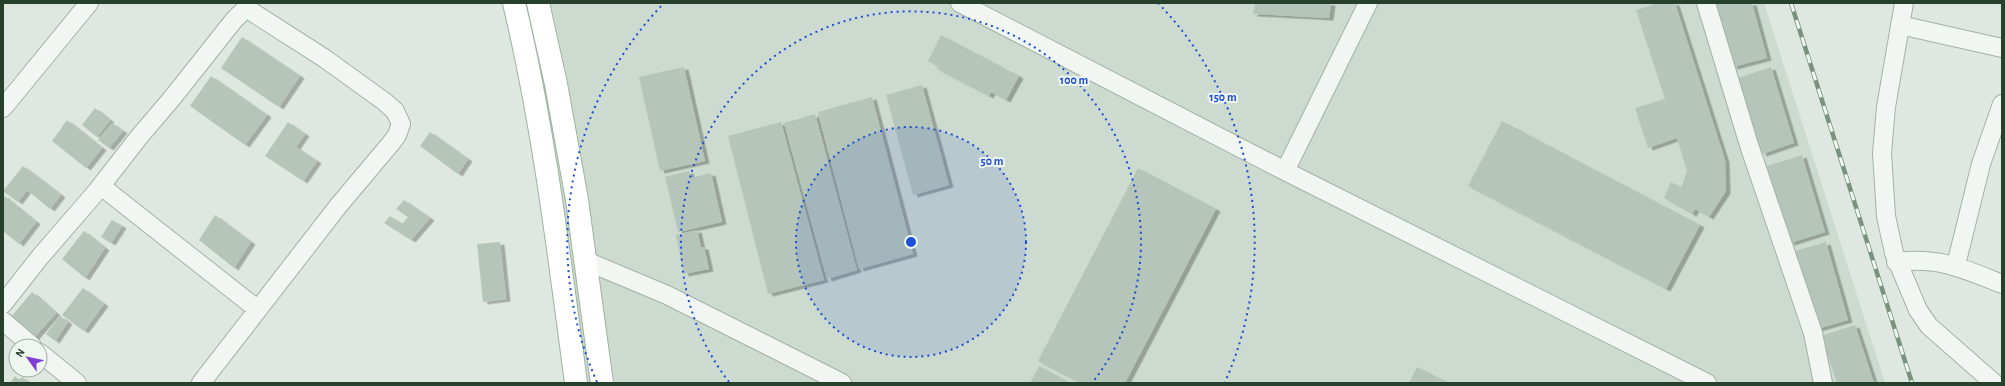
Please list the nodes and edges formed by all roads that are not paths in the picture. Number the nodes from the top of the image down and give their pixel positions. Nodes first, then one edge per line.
1 (89, 3) edge
2 (514, 3) edge
3 (538, 3) edge
4 (960, 3) edge
5 (1368, 3) edge
6 (1706, 3) edge
7 (1904, 3) edge
8 (1900, 25) junction
9 (2002, 48) edge
10 (2002, 104) edge
11 (3, 108) edge
12 (1285, 171) junction
13 (101, 186) junction
14 (586, 261) junction
15 (1896, 262) junction
16 (1956, 265) junction
17 (2002, 284) edge
18 (3, 304) edge
19 (257, 309) junction
20 (3, 321) edge
21 (23, 338) edge
22 (48, 359) edge
23 (77, 383) edge
24 (201, 383) edge
25 (576, 383) edge
26 (602, 383) edge
27 (842, 383) edge
28 (1707, 383) edge
29 (1823, 383) edge
30 (1994, 383) edge

1 - 11 street
2 - 25 main road
3 - 14 main road
4 - 12 street
5 - 12 street
6 - 29 street
7 - 8 street
8 - 9 street
8 - 15 street
10 - 16 street
12 - 28 street
13 - 18 street
13 - 19 street
13 - 19 street
14 - 26 main road
14 - 27 street
15 - 16 street
15 - 30 street
16 - 17 street
19 - 24 street
20 - 21 street
22 - 23 street

